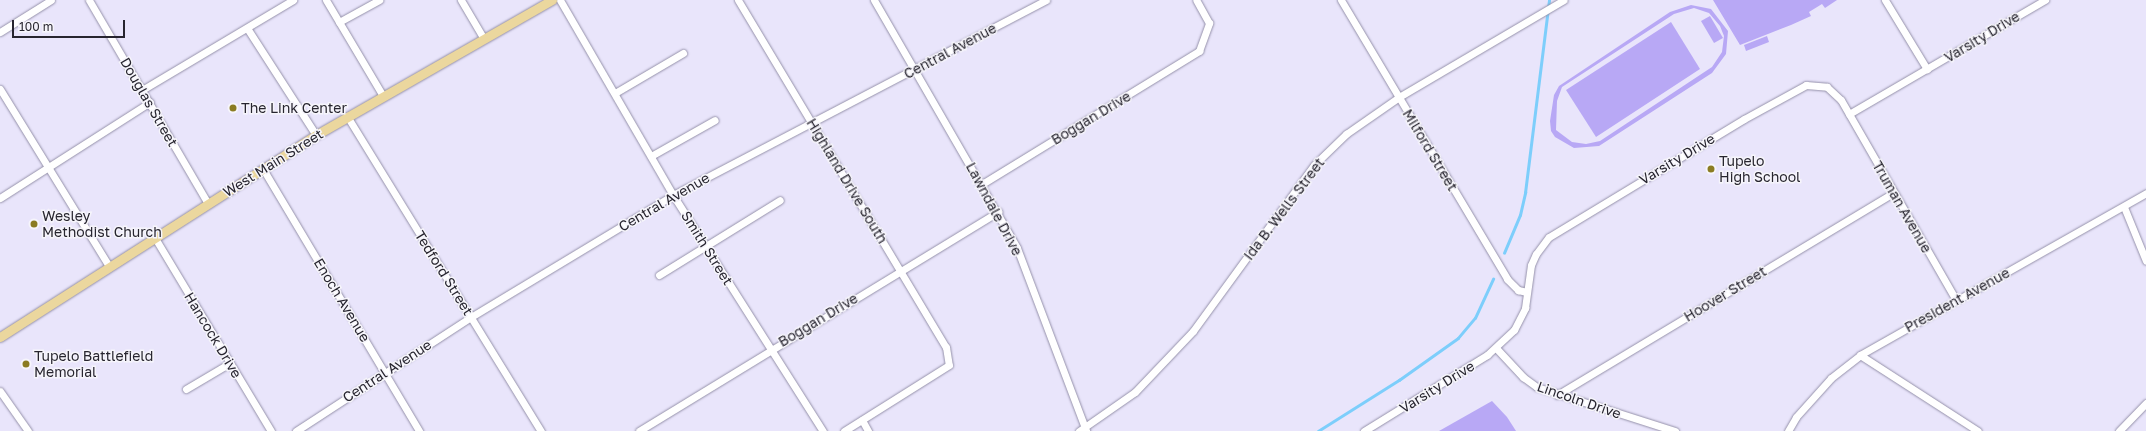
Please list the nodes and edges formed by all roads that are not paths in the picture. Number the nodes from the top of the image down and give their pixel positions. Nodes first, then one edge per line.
1 (51, 0) edge
2 (89, 0) edge
3 (293, 0) edge
4 (326, 0) edge
5 (379, 0) edge
6 (461, 0) edge
7 (552, 0) edge
8 (560, 0) edge
9 (738, 0) edge
10 (874, 0) edge
11 (1046, 0) edge
12 (1196, 0) edge
13 (1341, 0) edge
14 (1886, 0) edge
15 (2045, 0) edge
16 (1561, 1) edge
17 (339, 22) junction
18 (247, 28) junction
19 (0, 32) edge
20 (484, 39) junction
21 (683, 53) dead end
22 (1927, 69) junction
23 (914, 70) junction
24 (0, 89) edge
25 (142, 90) junction
26 (614, 94) junction
27 (383, 96) junction
28 (1399, 97) junction
29 (150, 102) junction
30 (1849, 114) junction
31 (347, 116) junction
32 (715, 120) dead end
33 (812, 122) junction
34 (316, 135) junction
35 (651, 156) junction
36 (47, 167) junction
37 (263, 169) junction
38 (982, 184) junction
39 (1893, 193) junction
40 (2146, 193) edge
41 (673, 195) junction
42 (0, 198) edge
43 (780, 200) dead end
44 (208, 204) junction
45 (2124, 206) junction
46 (998, 212) junction
47 (155, 238) junction
48 (706, 246) junction
49 (2146, 261) edge
50 (109, 266) junction
51 (901, 270) junction
52 (658, 275) dead end
53 (1527, 292) junction
54 (1956, 300) junction
55 (471, 317) junction
56 (0, 337) edge
57 (1496, 348) junction
58 (770, 349) junction
59 (1860, 355) junction
60 (230, 363) junction
61 (385, 372) junction
62 (186, 389) dead end
63 (0, 391) edge
64 (1557, 395) junction
65 (2146, 403) edge
66 (862, 420) junction
67 (1083, 430) edge
68 (28, 431) edge
69 (271, 431) edge
70 (296, 431) edge
71 (419, 431) edge
72 (541, 431) edge
73 (640, 431) edge
74 (822, 431) edge
75 (844, 431) edge
76 (868, 431) edge
77 (1364, 431) edge
78 (1675, 431) edge
79 (1788, 431) edge
80 (1978, 431) edge
81 (2119, 431) edge

1 - 19 street
2 - 25 street, Douglas Street
3 - 18 street
4 - 17 street
5 - 17 street
6 - 20 street
7 - 20 main road, West Main Street
8 - 26 street, Smith Street
9 - 33 street, Highland Drive South
10 - 23 street, Lawndale Drive
11 - 23 street, Central Avenue
12 - 38 street, Boggan Drive
13 - 28 street, Milford Street
14 - 22 street
15 - 22 street, Varsity Drive
16 - 28 street, Ida B. Wells Street
17 - 27 street
18 - 25 street
18 - 34 street
20 - 27 main road, West Main Street
21 - 26 street
22 - 30 street, Varsity Drive
23 - 33 street, Central Avenue
23 - 38 street, Lawndale Drive
24 - 36 street
25 - 29 street, Douglas Street
26 - 35 street, Smith Street
27 - 31 main road, West Main Street
28 - 53 street, Milford Street
28 - 67 street, Ida B. Wells Street
29 - 36 street
29 - 44 street, Douglas Street
30 - 39 street, Truman Avenue
30 - 53 street, Varsity Drive
31 - 34 main road, West Main Street
31 - 55 street, Tedford Street
32 - 35 street
33 - 41 street, Central Avenue
33 - 51 street, Highland Drive South
34 - 37 main road, West Main Street
35 - 41 street, Smith Street
36 - 42 street
36 - 50 street
37 - 44 main road, West Main Street
37 - 61 street, Enoch Avenue
38 - 46 street, Lawndale Drive
39 - 54 street, Truman Avenue
39 - 64 street, Hoover Street
40 - 45 street, President Avenue
41 - 48 street, Smith Street
41 - 55 street, Central Avenue
43 - 48 street
44 - 47 main road, West Main Street
45 - 49 street
45 - 54 street, President Avenue
46 - 51 street, Boggan Drive
46 - 67 street, Lawndale Drive
47 - 50 main road, West Main Street
47 - 60 street, Hancock Drive
48 - 52 street
48 - 58 street, Smith Street
50 - 56 main road, West Main Street
51 - 58 street, Boggan Drive
51 - 66 street, Highland Drive South
53 - 57 street, Varsity Drive
54 - 59 street, President Avenue
55 - 61 street, Central Avenue
55 - 72 street, Tedford Street
57 - 64 street, Lincoln Drive
57 - 77 street, Varsity Drive
58 - 73 street, Boggan Drive
58 - 74 street, Smith Street
59 - 79 street, President Avenue
59 - 80 street
60 - 62 street
60 - 69 street, Hancock Drive
61 - 70 street, Central Avenue
61 - 71 street, Enoch Avenue
63 - 68 street
64 - 78 street, Lincoln Drive
65 - 81 street
66 - 75 street
66 - 76 street

